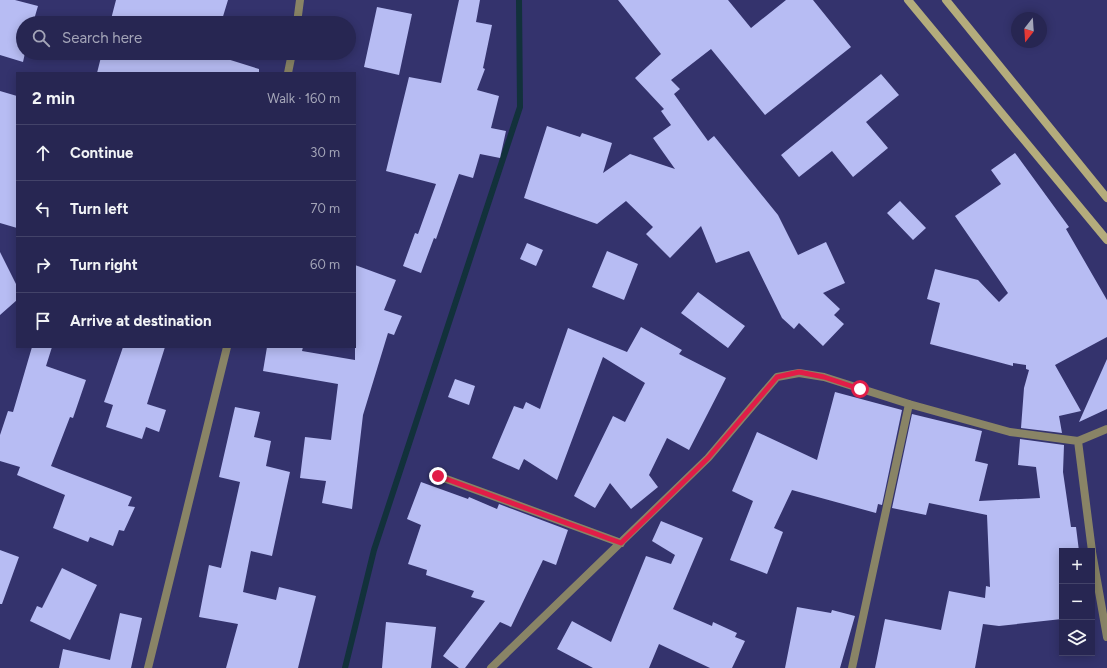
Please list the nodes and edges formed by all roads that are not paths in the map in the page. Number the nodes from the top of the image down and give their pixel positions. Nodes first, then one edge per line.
1 (300, 0) edge
2 (908, 0) edge
3 (946, 0) edge
4 (298, 16) edge
5 (291, 60) edge
6 (288, 72) edge
7 (1107, 198) edge
8 (1107, 240) edge
9 (227, 348) edge
10 (908, 404) junction
11 (1107, 429) edge
12 (1078, 441) junction
13 (438, 476) dead end
14 (621, 543) junction
15 (1091, 548) edge
16 (1095, 569) edge
17 (1107, 637) edge
18 (148, 668) edge
19 (491, 668) edge
20 (852, 668) edge

1 - 4 street
2 - 8 street
3 - 7 street
5 - 6 street
9 - 18 street
10 - 12 street
10 - 14 street
10 - 20 street
11 - 12 street
12 - 15 street
13 - 14 street
14 - 19 street
16 - 17 street

